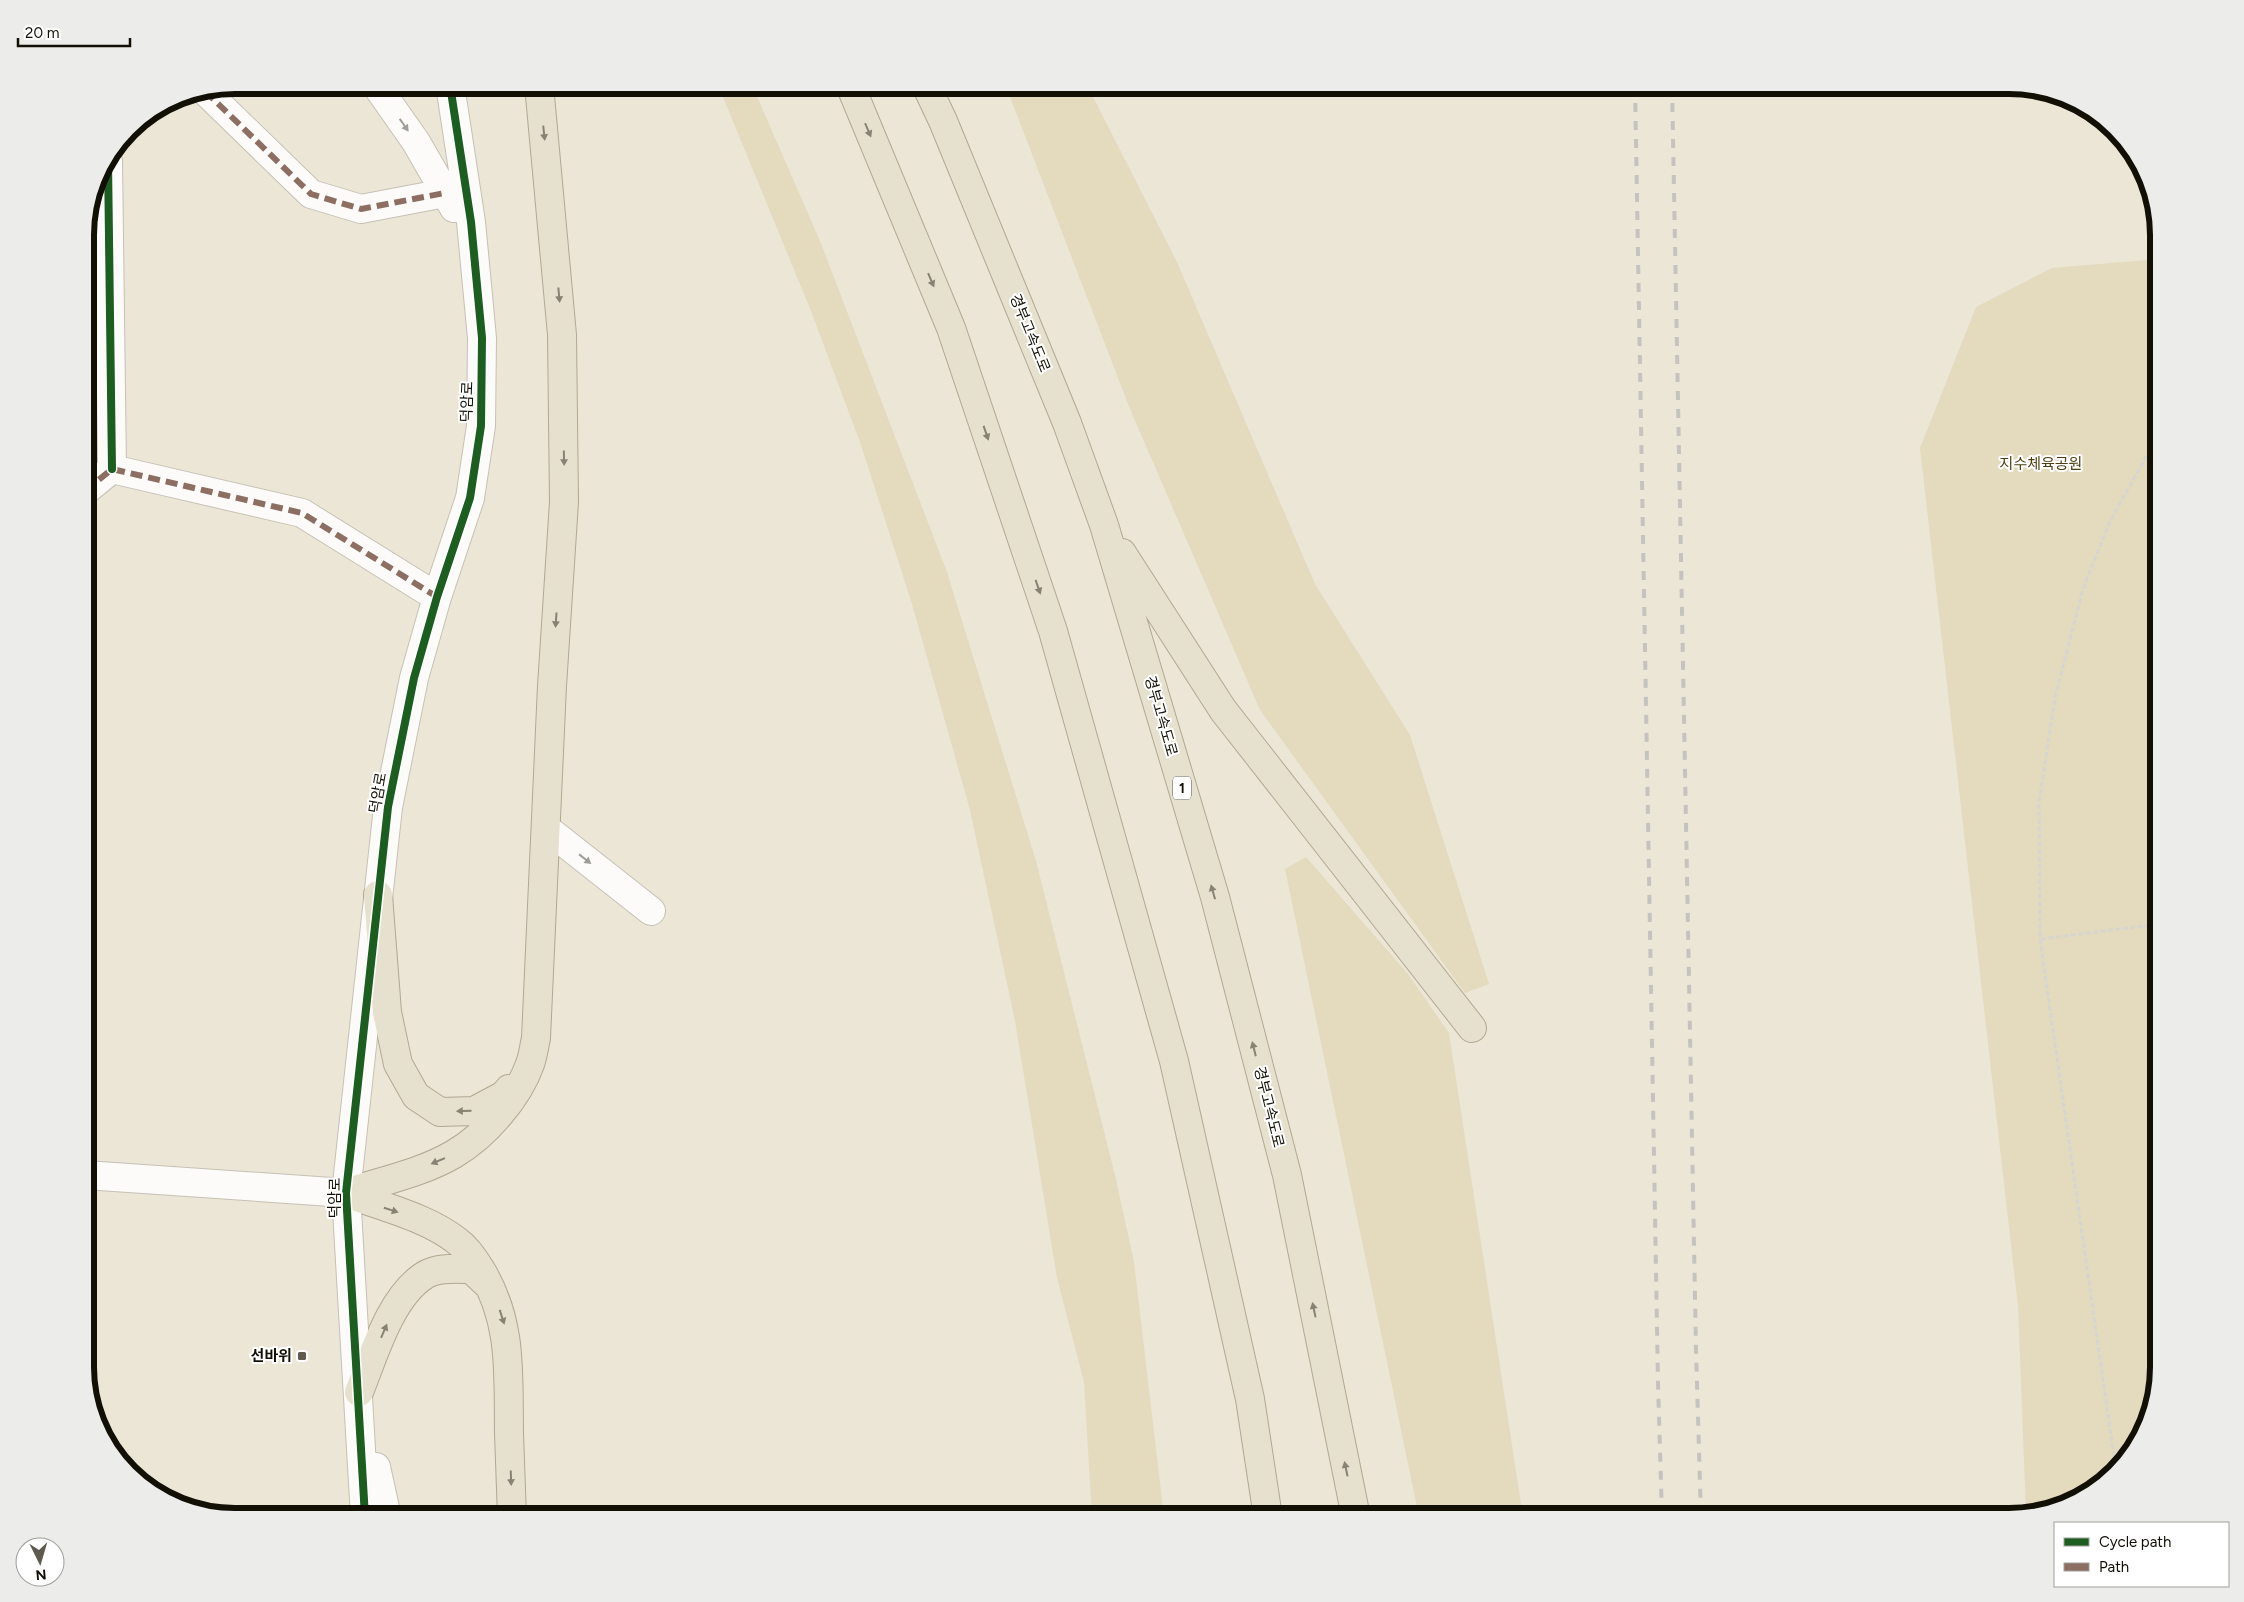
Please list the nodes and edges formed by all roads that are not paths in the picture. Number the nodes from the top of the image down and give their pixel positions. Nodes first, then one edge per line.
1 (382, 94) edge
2 (451, 94) edge
3 (540, 94) edge
4 (854, 94) edge
5 (930, 94) edge
6 (211, 96) edge
7 (108, 173) edge
8 (445, 193) junction
9 (474, 242) junction
10 (112, 468) junction
11 (94, 483) edge
12 (1104, 525) junction
13 (437, 597) junction
14 (546, 828) junction
15 (378, 895) junction
16 (651, 911) dead end
17 (1472, 1028) dead end
18 (530, 1065) junction
19 (94, 1176) edge
20 (346, 1193) junction
21 (492, 1288) junction
22 (359, 1392) junction
23 (365, 1508) edge
24 (385, 1508) edge
25 (512, 1508) edge
26 (1267, 1508) edge
27 (1354, 1508) edge

1 -> 8 street
2 - 9 street, 덕암로
3 -> 14 highway
4 -> 26 highway
5 - 12 highway, 경부고속도로 / 1
6 - 8 street
7 - 10 street
8 - 9 street
9 - 13 street, 덕암로
10 - 11 street
10 - 13 street
12 - 17 highway
27 -> 12 highway, 경부고속도로 / 1
13 - 15 street, 덕암로
14 -> 16 street
14 - 18 highway
18 -> 15 highway
15 - 20 street, 덕암로
18 -> 20 highway
19 - 20 street
20 -> 21 highway
20 - 22 street, 덕암로
22 -> 21 highway
21 -> 25 highway
22 - 23 street, 덕암로
22 - 24 street

